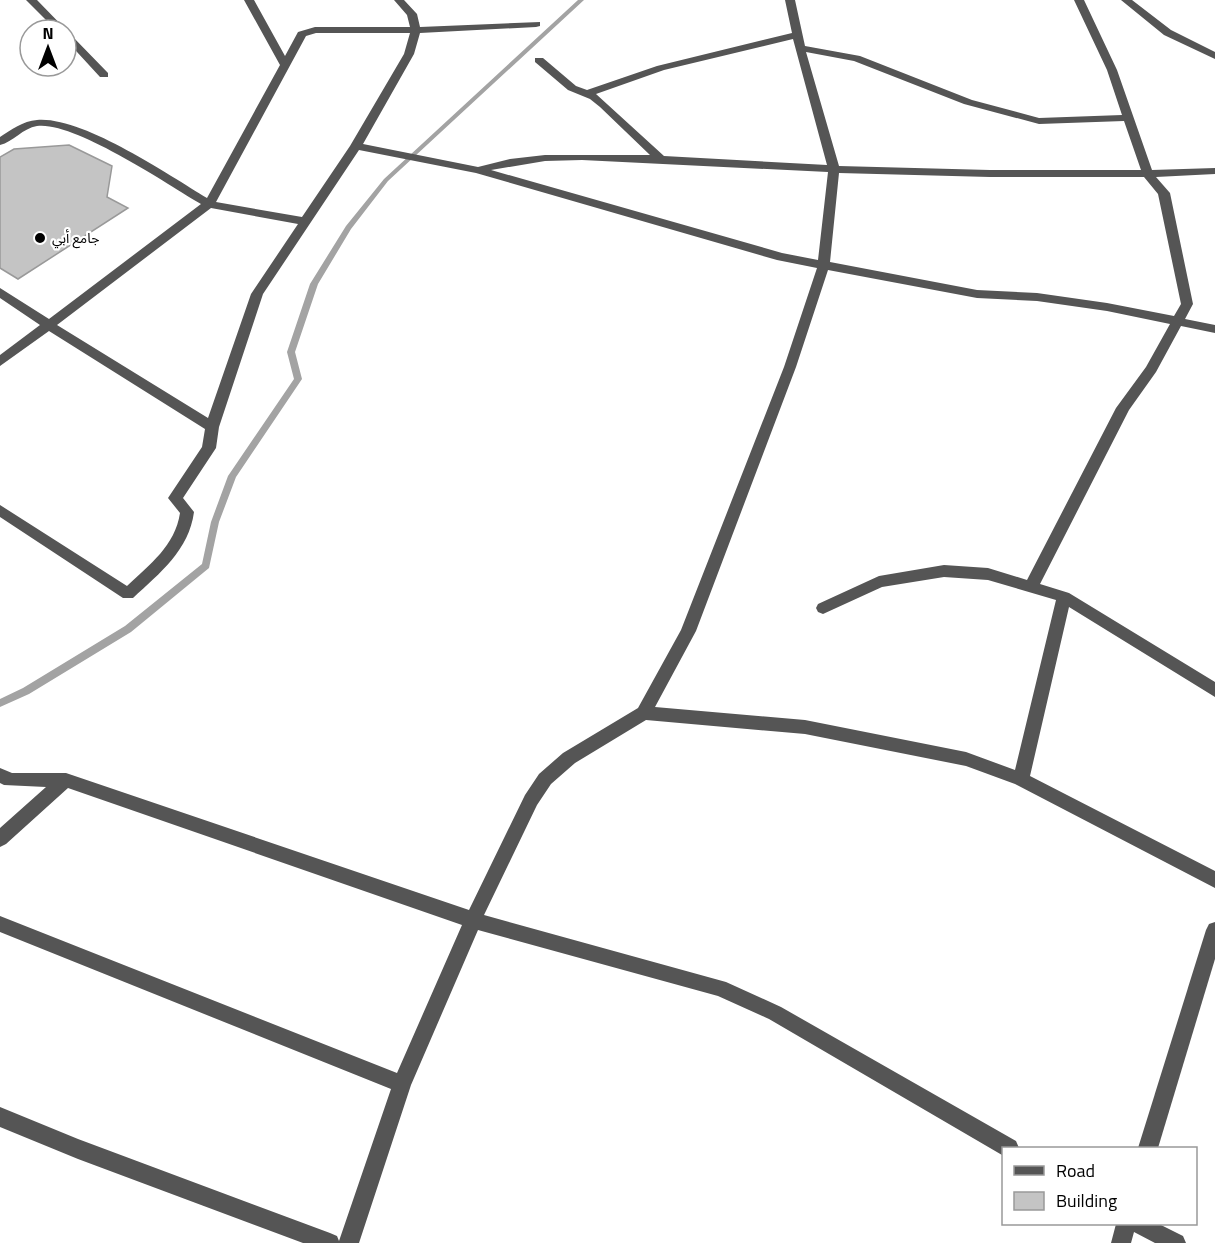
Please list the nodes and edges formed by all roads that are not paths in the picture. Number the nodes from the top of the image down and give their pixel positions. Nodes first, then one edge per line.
1 (31, 0) edge
2 (249, 0) edge
3 (399, 0) edge
4 (790, 0) edge
5 (1079, 0) edge
6 (1126, 0) edge
7 (50, 18) edge
8 (536, 24) dead end
9 (416, 30) junction
10 (799, 41) junction
11 (78, 47) edge
12 (1215, 56) edge
13 (539, 60) dead end
14 (284, 64) junction
15 (104, 75) dead end
16 (587, 94) junction
17 (1128, 118) junction
18 (0, 142) edge
19 (356, 147) junction
20 (663, 161) junction
21 (834, 169) junction
22 (478, 170) junction
23 (1215, 171) edge
24 (1148, 174) junction
25 (208, 204) junction
26 (307, 222) junction
27 (824, 264) junction
28 (0, 292) edge
29 (1179, 320) junction
30 (50, 326) junction
31 (1215, 329) edge
32 (0, 362) edge
33 (212, 427) junction
34 (0, 510) edge
35 (1031, 587) junction
36 (1064, 597) junction
37 (823, 608) dead end
38 (1215, 690) edge
39 (644, 713) junction
40 (0, 775) edge
41 (1021, 779) junction
42 (66, 780) junction
43 (0, 839) edge
44 (1215, 880) edge
45 (473, 920) junction
46 (0, 924) edge
47 (1215, 930) edge
48 (402, 1084) junction
49 (0, 1117) edge
50 (1006, 1147) edge
51 (1149, 1147) edge
52 (1126, 1225) edge
53 (1141, 1225) edge
54 (330, 1243) edge
55 (349, 1243) edge
56 (1121, 1243) edge
57 (1176, 1243) edge

1 - 7 street
2 - 14 street
3 - 9 street
4 - 10 street
5 - 17 street
6 - 12 street
8 - 9 street
9 - 14 street
9 - 19 street
10 - 16 street
10 - 17 street
10 - 21 street
11 - 15 street
13 - 16 street
14 - 25 street
16 - 20 street
17 - 24 street
18 - 25 street
19 - 22 street
19 - 26 street
20 - 21 street
20 - 22 street
21 - 24 street
21 - 27 street
22 - 27 street
23 - 24 street
24 - 29 street
25 - 26 street
25 - 30 street
26 - 33 street
27 - 29 street
27 - 39 street
28 - 30 street
29 - 31 street
29 - 35 street
30 - 32 street
30 - 33 street
33 - 34 street
35 - 36 street
35 - 37 street
36 - 38 street
36 - 41 street
39 - 41 street
39 - 45 street
40 - 42 street
41 - 44 street
42 - 43 street
42 - 45 street
45 - 48 street
45 - 50 street
46 - 48 street
47 - 51 street
48 - 55 street
49 - 54 street
52 - 56 street
53 - 57 street

